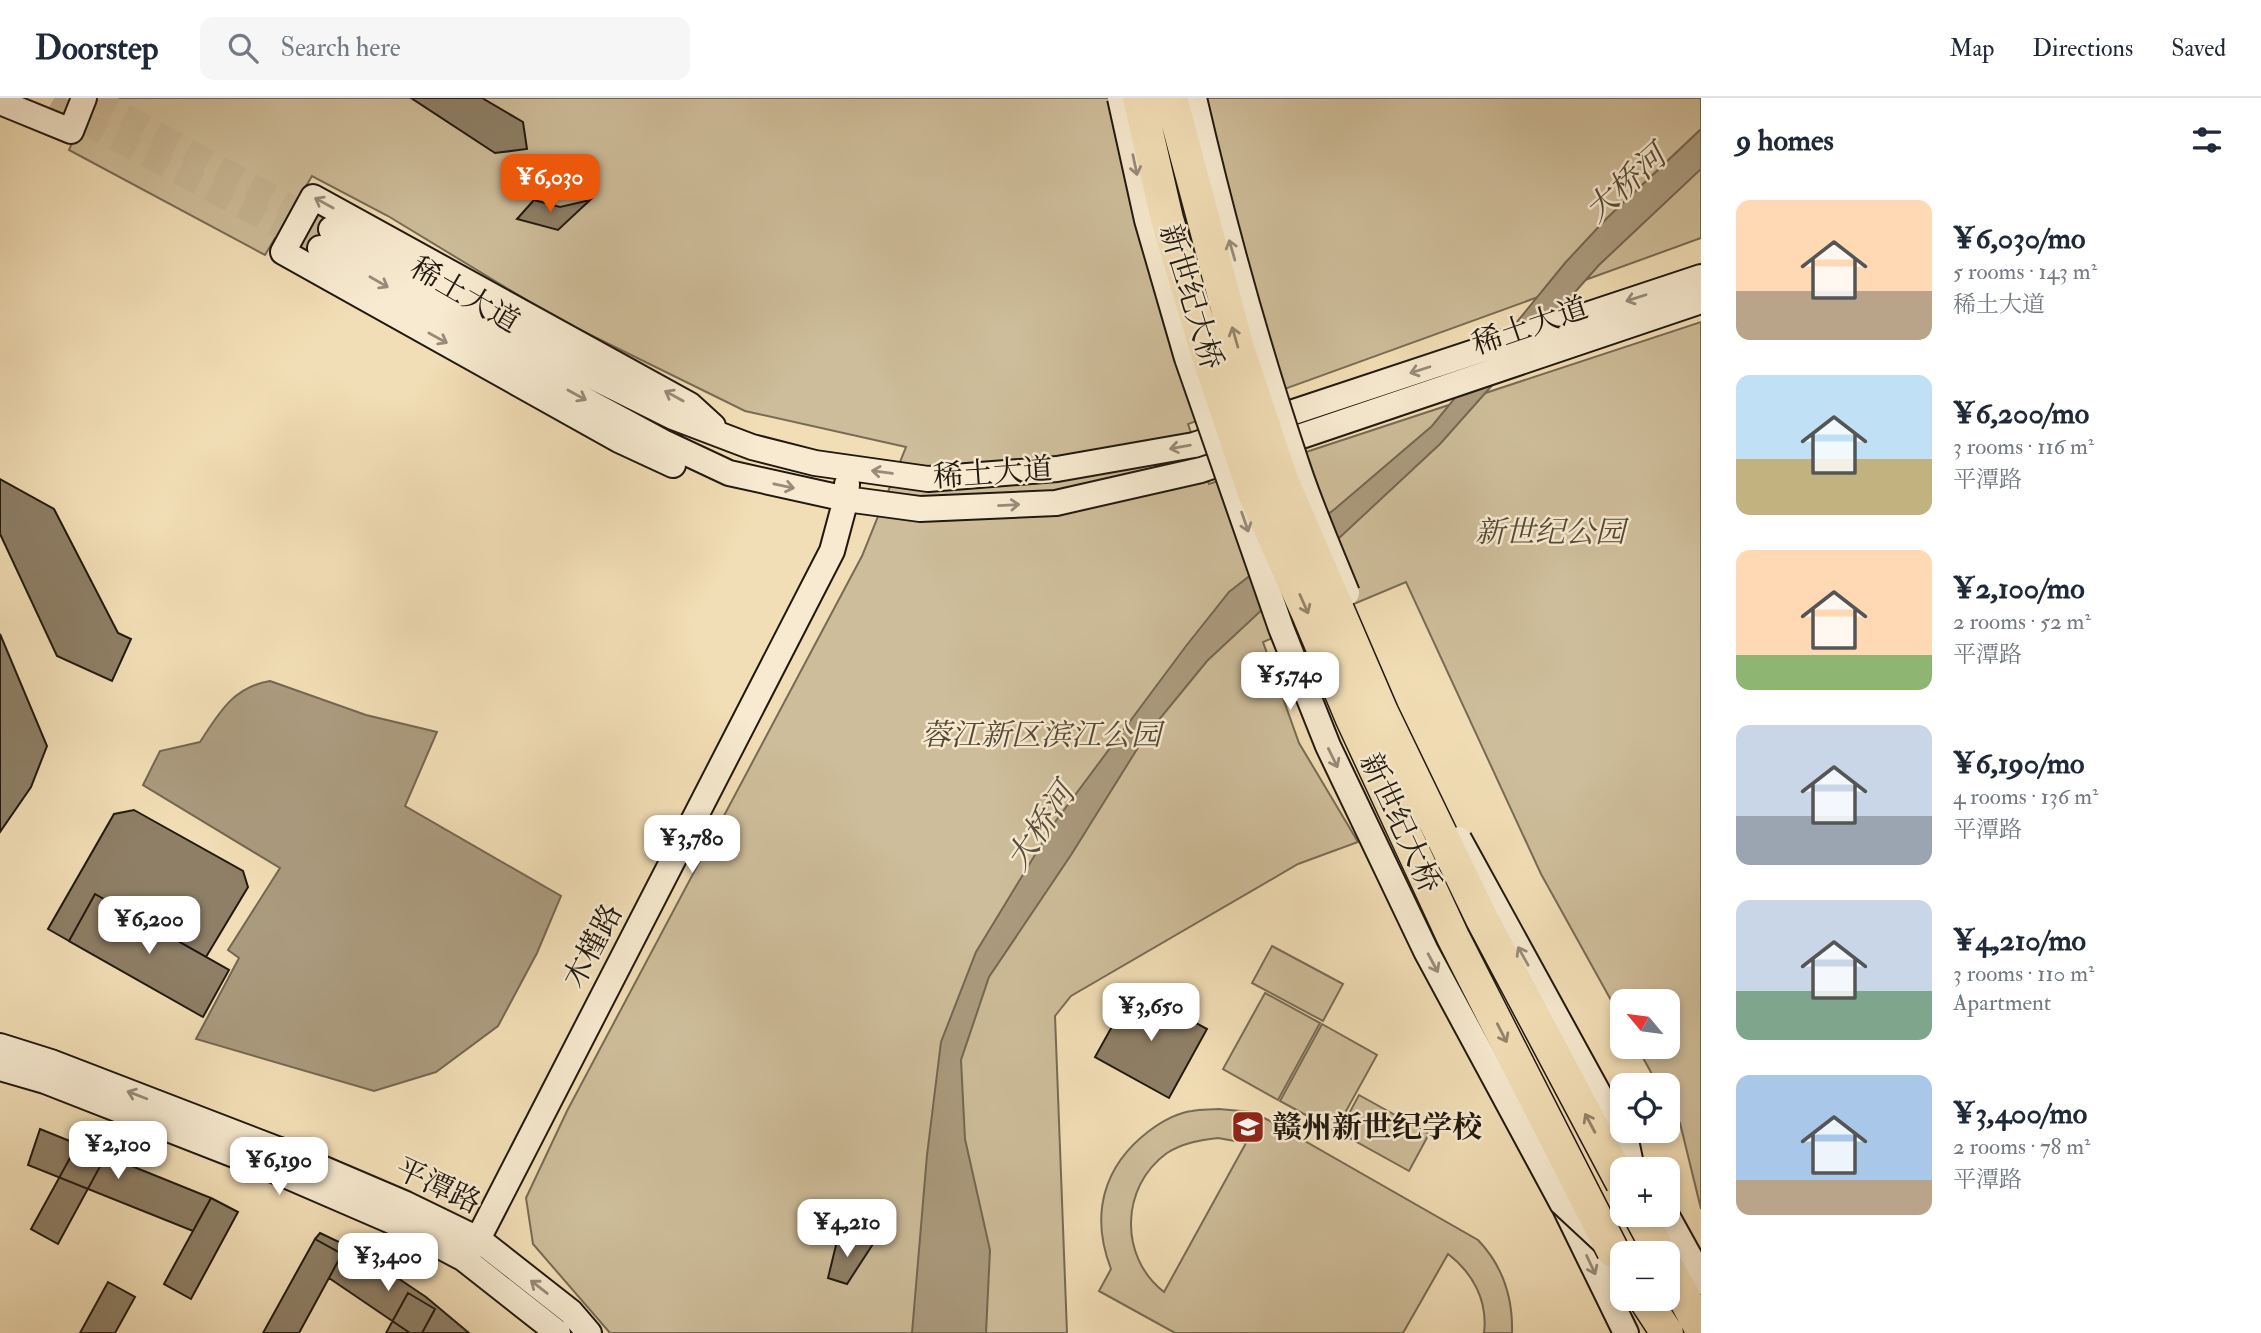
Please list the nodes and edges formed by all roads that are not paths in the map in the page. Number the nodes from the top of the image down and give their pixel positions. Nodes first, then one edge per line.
1 (84, 98) edge
2 (1120, 98) edge
3 (1139, 98) edge
4 (1171, 98) edge
5 (1194, 98) edge
6 (0, 102) edge
7 (1701, 277) edge
8 (1701, 301) edge
9 (727, 438) junction
10 (848, 467) junction
11 (729, 472) junction
12 (846, 499) junction
13 (0, 1046) edge
14 (0, 1068) edge
15 (1627, 1145) junction
16 (1630, 1157) edge
17 (1634, 1157) edge
18 (1610, 1160) edge
19 (1562, 1203) junction
20 (1656, 1227) edge
21 (1657, 1227) edge
22 (1610, 1242) edge
23 (471, 1249) junction
24 (1610, 1250) edge
25 (1701, 1277) edge
26 (1701, 1282) edge
27 (1680, 1290) edge
28 (1627, 1311) edge
29 (1653, 1311) edge
30 (1701, 1329) edge
31 (558, 1333) edge
32 (589, 1333) edge
33 (1626, 1333) edge
34 (1632, 1333) edge
35 (1667, 1333) edge

1 - 6 street
2 -> 19 street, bridge
3 -> 22 highway, 新世纪大桥, bridge
18 -> 4 highway, 新世纪大桥, bridge
15 -> 5 street, bridge
7 -> 10 street, 稀土大道
12 -> 8 street, 稀土大道
9 - 10 street, 稀土大道
9 -> 11 street, 稀土大道
9 -> 11 street
10 - 12 street, 木槿路
11 -> 12 street, 稀土大道
12 - 23 street, 木槿路
23 -> 13 street, 平潭路
14 - 23 street, 平潭路
15 - 16 street, bridge
15 - 17 street
19 - 24 street, bridge
19 -> 33 street
20 - 26 street
21 - 25 street
23 - 31 street, 平潭路
32 -> 23 street, 平潭路
27 - 30 highway
28 - 34 street
29 - 35 highway

